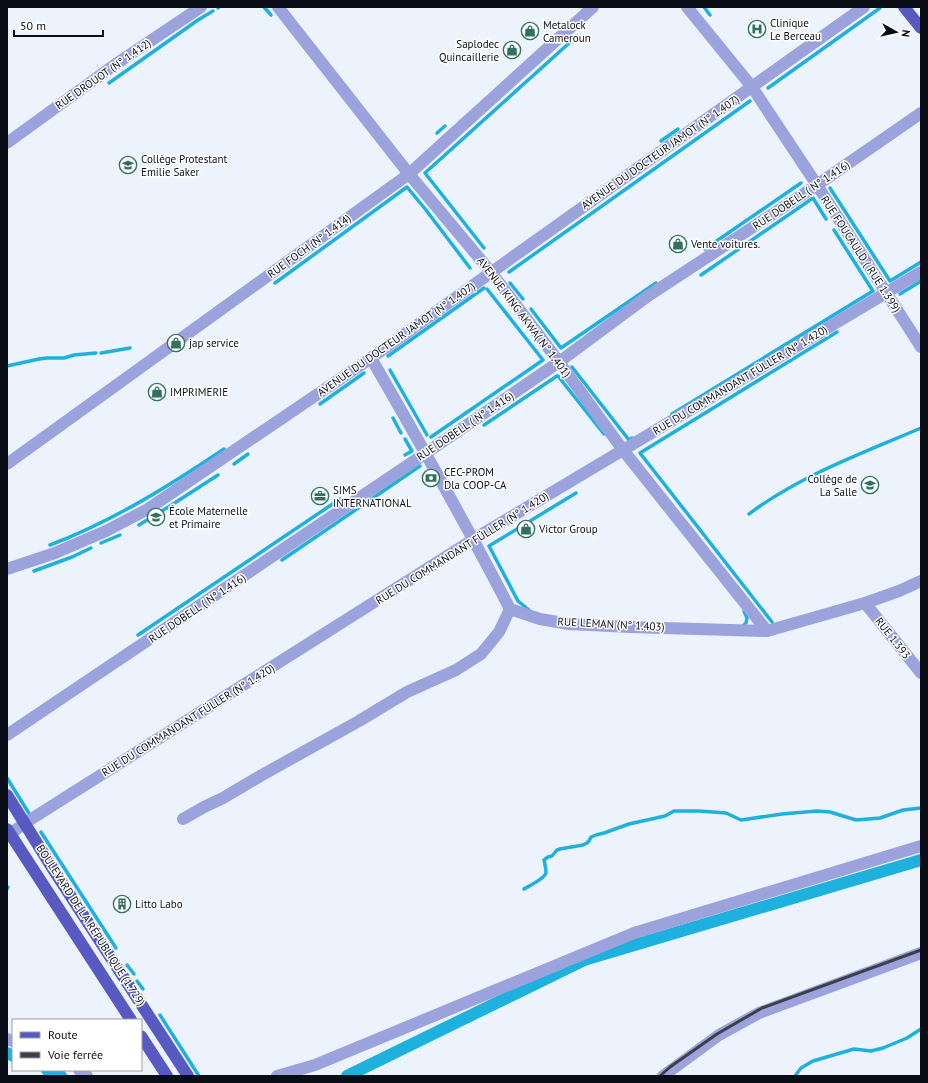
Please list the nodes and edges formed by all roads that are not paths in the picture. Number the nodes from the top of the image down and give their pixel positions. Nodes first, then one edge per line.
1 (201, 7) edge
2 (278, 7) edge
3 (593, 7) edge
4 (687, 7) edge
5 (864, 7) edge
6 (904, 7) edge
7 (921, 28) edge
8 (752, 87) junction
9 (921, 114) edge
10 (7, 143) edge
11 (409, 174) junction
12 (817, 185) junction
13 (491, 272) junction
14 (921, 272) edge
15 (886, 293) junction
16 (921, 347) edge
17 (371, 358) junction
18 (559, 362) junction
19 (622, 450) junction
20 (426, 453) junction
21 (7, 464) edge
22 (474, 539) junction
23 (7, 570) edge
24 (921, 581) edge
25 (865, 603) junction
26 (510, 609) junction
27 (767, 631) junction
28 (921, 673) edge
29 (7, 735) edge
30 (7, 795) edge
31 (183, 819) dead end
32 (26, 823) junction
33 (9, 832) edge
34 (921, 846) edge
35 (921, 953) edge
36 (130, 1019) edge
37 (142, 1038) edge
38 (167, 1076) edge
39 (188, 1076) edge
40 (277, 1076) edge
41 (663, 1076) edge

1 - 10 street, RUE DROUOT (N° 1.412)
2 - 11 street, AVENUE KING AKWA( N° 1.401)
3 - 11 street, RUE FOCH (N° 1.414)
4 - 8 street, RUE FOUCAULD ( RUE 1.399)
5 - 8 street, AVENUE DU DOCTEUR JAMOT (N° 1.407)
6 - 7 main road
8 - 12 street, RUE FOUCAULD ( RUE 1.399)
8 - 13 street, AVENUE DU DOCTEUR JAMOT (N° 1.407)
9 - 12 street, RUE DOBELL ( N° 1.416)
11 - 13 street, AVENUE KING AKWA( N° 1.401)
11 - 21 street, RUE FOCH (N° 1.414)
12 - 15 street, RUE FOUCAULD ( RUE 1.399)
12 - 18 street, RUE DOBELL ( N° 1.416)
13 - 17 street, AVENUE DU DOCTEUR JAMOT (N° 1.407)
13 - 18 street, AVENUE KING AKWA( N° 1.401)
14 - 15 street, RUE DU COMMANDANT FÜLLER (N° 1.420)
15 - 16 street, RUE FOUCAULD ( RUE 1.399)
15 - 19 street, RUE DU COMMANDANT FÜLLER (N° 1.420)
17 - 20 street
17 - 23 street, AVENUE DU DOCTEUR JAMOT (N° 1.407)
18 - 19 street, AVENUE KING AKWA( N° 1.401)
18 - 20 street, RUE DOBELL ( N° 1.416)
19 - 22 street, RUE DU COMMANDANT FÜLLER (N° 1.420)
19 - 27 street, AVENUE KING AKWA( N° 1.401)
20 - 22 street
20 - 29 street, RUE DOBELL ( N° 1.416)
22 - 26 street
22 - 32 street, RUE DU COMMANDANT FÜLLER (N° 1.420)
24 - 25 street, RUE LEMAN (N° 1.403)
25 - 27 street, RUE LEMAN (N° 1.403)
25 - 28 street, RUE 1.393
26 - 27 street, RUE LEMAN (N° 1.403)
26 - 31 street
30 - 32 main road, BOULEVARD DE LA RÉPUBLIQUE (1.729)
32 - 33 street, RUE DU COMMANDANT FÜLLER (N° 1.420)
32 - 39 main road, BOULEVARD DE LA RÉPUBLIQUE (1.729)
33 - 36 main road, BOULEVARD DE LA RÉPUBLIQUE (1.729)
34 - 40 street
35 - 41 street
37 - 38 main road

